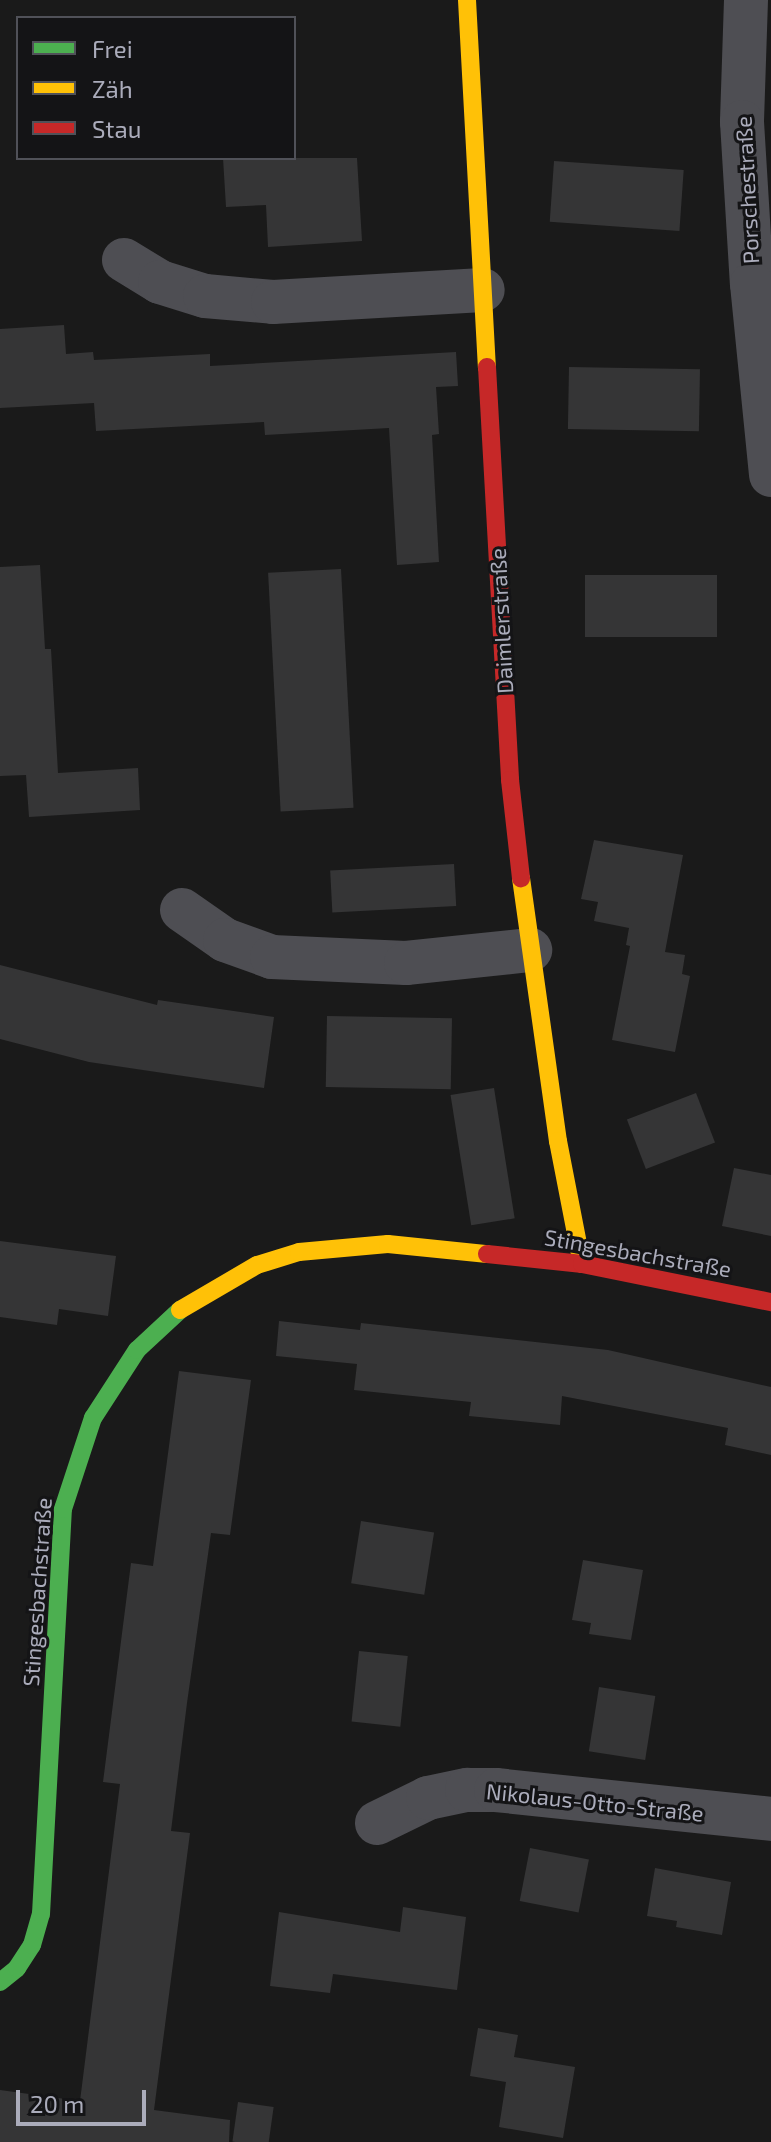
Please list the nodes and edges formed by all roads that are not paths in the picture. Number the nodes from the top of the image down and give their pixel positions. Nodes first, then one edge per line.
1 (467, 0) edge
2 (746, 0) edge
3 (124, 260) dead end
4 (483, 290) junction
5 (771, 475) edge
6 (182, 910) dead end
7 (530, 950) junction
8 (582, 1264) junction
9 (771, 1302) edge
10 (771, 1819) edge
11 (377, 1823) dead end
12 (0, 1982) edge

1 - 4 street, Daimlerstraße
2 - 5 street, Porschestraße
3 - 4 street
4 - 7 street, Daimlerstraße
6 - 7 street
7 - 8 street, Daimlerstraße
8 - 9 street, Stingesbachstraße
8 - 12 street, Stingesbachstraße
10 - 11 street, Nikolaus-Otto-Straße

